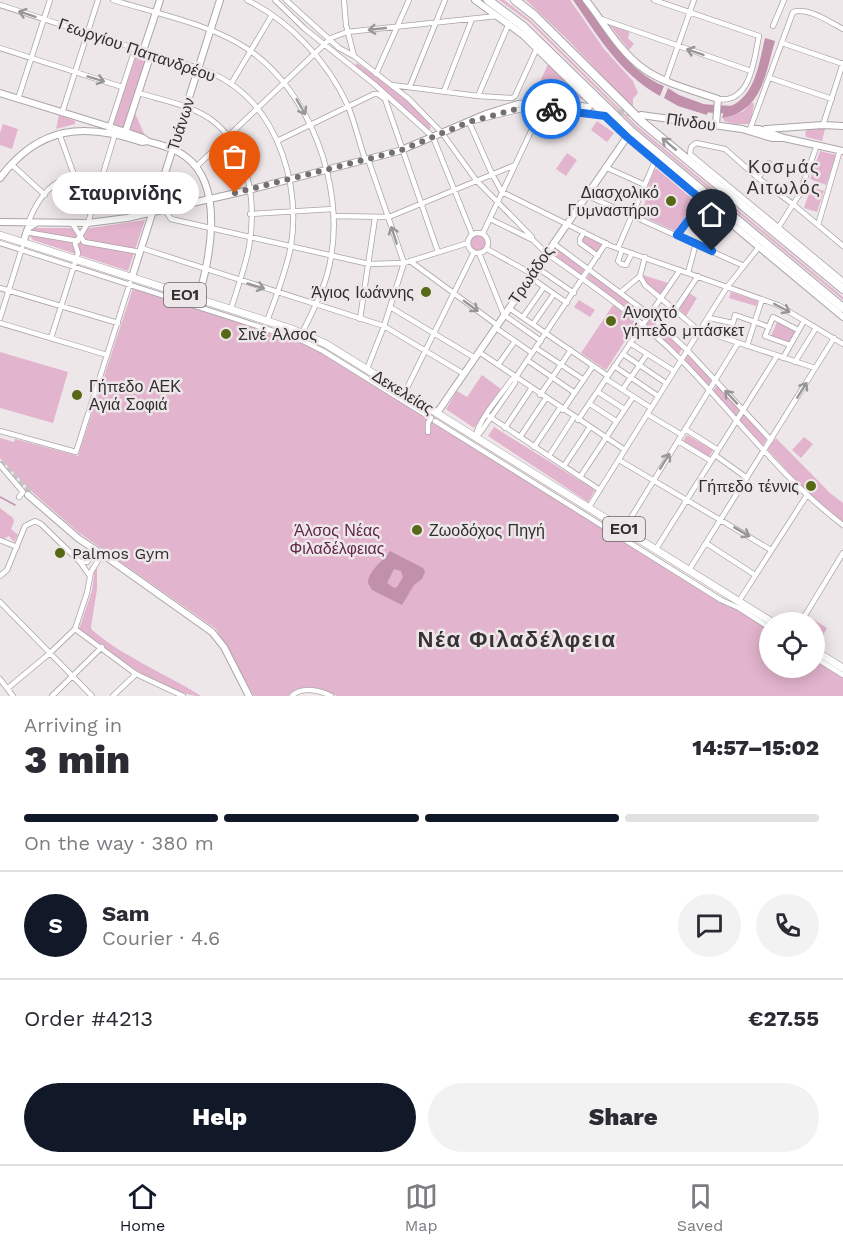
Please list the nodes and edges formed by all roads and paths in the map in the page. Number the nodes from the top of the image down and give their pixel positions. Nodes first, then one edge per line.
1 (50, 0) edge
2 (98, 0) edge
3 (113, 0) edge
4 (160, 0) edge
5 (220, 0) edge
6 (247, 0) edge
7 (286, 0) edge
8 (344, 0) edge
9 (409, 0) edge
10 (445, 0) edge
11 (475, 0) edge
12 (488, 0) edge
13 (515, 0) edge
14 (586, 0) edge
15 (597, 0) edge
16 (654, 0) edge
17 (693, 0) edge
18 (784, 0) edge
19 (0, 2) edge
20 (277, 2) edge
21 (591, 6) junction
22 (689, 12) junction
23 (156, 13) junction
24 (272, 15) junction
25 (498, 15) junction
26 (44, 19) junction
27 (472, 19) junction
28 (601, 19) junction
29 (436, 23) junction
30 (509, 23) junction
31 (773, 26) dead end
32 (396, 27) junction
33 (843, 29) edge
34 (210, 31) junction
35 (347, 32) junction
36 (87, 34) junction
37 (330, 38) junction
38 (782, 43) junction
39 (322, 46) junction
40 (678, 46) junction
41 (0, 48) edge
42 (537, 48) junction
43 (135, 49) junction
44 (143, 51) junction
45 (251, 51) junction
46 (314, 53) junction
47 (152, 54) junction
48 (354, 56) junction
49 (31, 58) junction
50 (843, 63) edge
51 (198, 69) junction
52 (751, 71) junction
53 (75, 72) junction
54 (376, 74) junction
55 (770, 78) junction
56 (666, 80) junction
57 (231, 84) junction
58 (285, 84) junction
59 (392, 85) junction
60 (410, 86) junction
61 (122, 87) junction
62 (444, 92) junction
63 (0, 93) edge
64 (139, 93) junction
65 (478, 96) junction
66 (18, 99) junction
67 (832, 99) junction
68 (348, 107) junction
69 (590, 107) dead end
70 (186, 108) junction
71 (542, 108) junction
72 (258, 110) junction
73 (717, 110) junction
74 (62, 113) junction
75 (641, 115) tunnel mouth
76 (605, 116) junction
77 (469, 122) junction
78 (696, 123) junction
79 (311, 125) junction
80 (714, 125) junction
81 (823, 125) junction
82 (725, 126) junction
83 (804, 126) junction
84 (843, 126) edge
85 (795, 127) junction
86 (742, 129) junction
87 (750, 129) junction
88 (759, 129) junction
89 (111, 131) junction
90 (59, 133) junction
91 (442, 133) junction
92 (124, 134) junction
93 (629, 135) junction
94 (229, 136) junction
95 (433, 137) junction
96 (784, 138) junction
97 (792, 140) junction
98 (277, 141) junction
99 (802, 142) junction
100 (817, 145) junction
101 (402, 149) junction
102 (172, 150) junction
103 (841, 151) edge
104 (644, 152) joint
105 (366, 159) junction
106 (655, 161) junction
107 (769, 163) dead end
108 (11, 164) junction
109 (515, 165) junction
110 (196, 167) junction
111 (605, 167) junction
112 (325, 170) junction
113 (492, 174) junction
114 (74, 175) junction
115 (103, 175) junction
116 (0, 178) edge
117 (758, 178) junction
118 (288, 179) junction
119 (476, 180) junction
120 (645, 185) junction
121 (249, 190) junction
122 (454, 190) junction
123 (502, 192) junction
124 (158, 193) junction
125 (45, 195) junction
126 (586, 195) junction
127 (208, 200) junction
128 (703, 201) junction
129 (497, 203) junction
130 (421, 204) junction
131 (794, 205) junction
132 (333, 209) junction
133 (165, 210) junction
134 (293, 211) junction
135 (152, 213) junction
136 (250, 214) junction
137 (632, 215) junction
138 (334, 216) junction
139 (389, 217) junction
140 (375, 218) junction
141 (490, 219) junction
142 (0, 222) edge
143 (28, 223) junction
144 (42, 223) junction
145 (72, 223) junction
146 (88, 223) junction
147 (566, 224) junction
148 (818, 225) junction
149 (211, 228) junction
150 (778, 228) junction
151 (26, 232) junction
152 (584, 232) junction
153 (483, 233) junction
154 (472, 234) junction
155 (0, 235) edge
156 (677, 235) junction
157 (250, 237) junction
158 (79, 239) junction
159 (533, 240) junction
160 (0, 243) edge
161 (468, 243) junction
162 (553, 243) junction
163 (606, 243) junction
164 (696, 243) junction
165 (22, 246) junction
166 (291, 246) junction
167 (843, 246) edge
168 (759, 247) junction
169 (487, 249) junction
170 (620, 249) junction
171 (140, 250) junction
172 (438, 252) junction
173 (477, 253) junction
174 (546, 253) junction
175 (632, 253) junction
176 (332, 255) junction
177 (598, 256) junction
178 (645, 257) junction
179 (410, 261) junction
180 (74, 263) junction
181 (404, 263) junction
182 (369, 264) junction
183 (744, 266) junction
184 (536, 267) junction
185 (589, 269) junction
186 (680, 270) junction
187 (206, 271) junction
188 (688, 273) junction
189 (531, 276) junction
190 (640, 276) junction
191 (698, 276) junction
192 (583, 279) junction
193 (843, 280) edge
194 (131, 281) junction
195 (240, 281) junction
196 (544, 287) junction
197 (727, 287) junction
198 (0, 288) edge
199 (843, 289) edge
200 (9, 290) junction
201 (277, 292) junction
202 (621, 292) junction
203 (454, 293) junction
204 (574, 293) junction
205 (554, 294) junction
206 (198, 299) junction
207 (661, 299) junction
208 (762, 299) junction
209 (567, 303) junction
210 (316, 305) junction
211 (61, 306) junction
212 (390, 307) junction
213 (509, 308) junction
214 (231, 309) junction
215 (843, 309) edge
216 (675, 310) junction
217 (504, 315) junction
218 (650, 315) junction
219 (523, 317) junction
220 (843, 317) edge
221 (709, 318) junction
222 (0, 320) edge
223 (360, 320) junction
224 (267, 321) junction
225 (754, 321) junction
226 (804, 321) junction
227 (118, 323) junction
228 (534, 324) junction
229 (643, 325) junction
230 (384, 326) junction
231 (496, 326) junction
232 (769, 327) junction
233 (816, 328) junction
234 (700, 330) junction
235 (798, 330) junction
236 (302, 333) junction
237 (435, 333) junction
238 (546, 333) junction
239 (51, 338) junction
240 (834, 338) junction
241 (515, 341) junction
242 (541, 341) junction
243 (630, 343) junction
244 (738, 343) junction
245 (843, 344) edge
246 (790, 345) junction
247 (747, 346) junction
248 (536, 348) junction
249 (571, 350) junction
250 (687, 350) junction
251 (426, 351) junction
252 (532, 353) junction
253 (622, 354) junction
254 (647, 354) junction
255 (106, 355) junction
256 (477, 355) junction
257 (777, 356) junction
258 (783, 358) junction
259 (527, 360) junction
260 (681, 360) junction
261 (795, 362) junction
262 (498, 365) junction
263 (561, 365) junction
264 (640, 365) junction
265 (593, 366) junction
266 (614, 366) junction
267 (816, 368) junction
268 (367, 369) junction
269 (674, 371) junction
270 (464, 374) junction
271 (516, 377) junction
272 (552, 377) junction
273 (607, 377) junction
274 (631, 377) junction
275 (584, 380) junction
276 (715, 380) junction
277 (666, 383) junction
278 (531, 389) junction
279 (623, 389) junction
280 (708, 390) junction
281 (405, 392) junction
282 (598, 392) junction
283 (575, 393) junction
284 (658, 396) junction
285 (543, 397) junction
286 (633, 397) junction
287 (590, 404) junction
288 (651, 408) junction
289 (562, 409) junction
290 (624, 409) junction
291 (743, 410) junction
292 (437, 413) junction
293 (647, 414) junction
294 (489, 416) junction
295 (576, 419) junction
296 (433, 420) junction
297 (616, 421) junction
298 (736, 421) junction
299 (590, 427) junction
300 (505, 428) junction
301 (685, 429) junction
302 (0, 431) edge
303 (681, 435) junction
304 (476, 436) junction
305 (520, 437) junction
306 (605, 437) junction
307 (771, 440) junction
308 (678, 441) junction
309 (534, 447) junction
310 (625, 450) junction
311 (718, 450) junction
312 (764, 450) junction
313 (715, 455) junction
314 (549, 456) junction
315 (619, 460) junction
316 (711, 461) junction
317 (0, 465) edge
318 (564, 466) junction
319 (580, 477) junction
320 (747, 478) junction
321 (653, 480) junction
322 (600, 490) junction
323 (29, 493) tunnel mouth
324 (807, 495) junction
325 (19, 497) dead end
326 (687, 501) junction
327 (589, 507) junction
328 (722, 520) junction
329 (843, 525) edge
330 (624, 529) junction
331 (0, 540) edge
332 (706, 543) junction
333 (17, 547) junction
334 (656, 549) junction
335 (771, 550) junction
336 (99, 552) junction
337 (843, 553) edge
338 (80, 562) junction
339 (87, 562) junction
340 (93, 566) junction
341 (689, 570) junction
342 (755, 574) junction
343 (0, 576) edge
344 (90, 576) junction
345 (739, 601) junction
346 (0, 602) edge
347 (807, 612) edge
348 (759, 614) edge
349 (759, 621) edge
350 (75, 629) junction
351 (102, 647) junction
352 (50, 653) junction
353 (825, 656) edge
354 (825, 664) edge
355 (842, 664) edge
356 (136, 674) junction
357 (843, 675) edge
358 (72, 676) junction
359 (0, 679) edge
360 (8, 688) junction
361 (324, 694) edge
362 (178, 695) edge
363 (13, 696) edge
364 (52, 696) edge
365 (92, 696) edge
366 (113, 696) edge
367 (249, 696) edge
368 (292, 696) edge
369 (331, 696) edge

1 - 26 street
2 - 36 street
3 - 23 street
4 - 23 street
5 - 34 street, Τυάνων
6 - 24 street
7 - 37 street
8 - 35 street
9 - 32 street
10 - 29 street
11 - 25 street
12 - 93 highway
199 -> 13 highway
14 - 21 street
15 - 21 street
16 - 22 street
17 - 22 street
18 - 31 street
26 -> 19 street, Γεωργίου Παπανδρέου
20 - 39 street
21 - 28 street
22 - 40 street
22 - 52 street
23 - 34 street
23 - 44 street
24 - 45 street
24 - 46 street
25 - 27 street
25 - 30 street
26 - 36 street, Γεωργίου Παπανδρέου
26 - 49 street
27 - 29 street
27 - 62 street
28 - 40 street
28 - 56 street
29 - 32 street
29 - 60 street
30 - 42 street
30 - 65 street
32 -> 35 street
32 - 54 street
33 - 38 street
34 - 45 street
34 - 51 street, Τυάνων
35 - 37 street
35 - 48 street
36 - 43 street, Γεωργίου Παπανδρέου
36 - 53 street
37 - 39 street
37 - 48 street
38 - 50 street
38 - 55 street
39 - 46 street
39 - 95 street
52 -> 40 street
40 - 56 street
41 - 49 street
42 - 65 street
42 - 76 street
43 - 44 street, Γεωργίου Παπανδρέου
43 - 61 street
44 - 47 street, Γεωργίου Παπανδρέου
45 - 57 street
45 - 58 street
46 - 58 street
46 - 68 street
47 - 51 street, Γεωργίου Παπανδρέου
47 - 64 street
48 - 54 street
49 - 53 street
49 - 66 street
50 - 67 street
51 - 57 street, Γεωργίου Παπανδρέου
51 - 70 street, Τυάνων
52 - 73 street
53 -> 61 street
53 - 74 street
54 - 59 street
55 - 67 street
55 - 87 street
56 - 73 street
57 - 72 street, Γεωργίου Παπανδρέου
58 - 72 street
58 -> 79 street
59 - 60 street
59 - 91 street
60 - 62 street
61 - 89 street
62 - 65 street
63 - 66 street
64 - 70 street
64 - 92 street
66 - 74 street
67 - 81 street
68 - 79 street
68 - 101 street
68 - 105 street
69 - 77 street
70 - 94 street
70 - 102 street, Τυάνων
71 - 76 street
71 - 77 street
71 - 109 street
72 - 94 street
72 - 98 street, Γεωργίου Παπανδρέου
73 - 78 street
73 - 80 street
73 - 82 street
74 - 89 street
75 - 78 street, Πίνδου
76 - 93 street
77 - 91 street
77 - 113 street
78 - 80 street, Πίνδου
79 - 98 street
79 - 112 street
80 - 82 street, Πίνδου
81 - 83 street
81 - 84 street
82 - 86 street, Πίνδου
83 - 85 street
83 - 99 street
85 - 88 street
85 - 97 street
86 - 87 street
86 - 96 street
87 - 88 street
88 - 96 street
89 - 90 street
89 - 92 street
89 - 115 street
90 - 108 street
90 - 114 street
91 - 95 street
91 - 119 street
92 - 102 street
93 - 104 highway
93 - 111 street, Τρωάδος
93 - 215 highway
94 - 110 street
94 - 121 street
95 - 101 street
95 - 122 street
96 - 97 street
97 - 99 street
98 - 118 street, Γεωργίου Παπανδρέου
99 - 100 street
100 - 103 street
100 - 131 street
101 - 105 street
101 - 130 street
102 - 110 street
102 - 124 street, Τυάνων
103 - 148 street
104 - 106 street
105 - 112 street
105 - 139 street
106 - 120 street
106 - 128 street
107 - 117 street
108 - 116 street
108 - 125 street
109 - 113 street
109 - 123 street
110 - 127 street
111 - 120 street
111 - 126 street, Τρωάδος
112 - 118 street
112 - 132 street
113 - 119 street
113 - 123 street
114 - 115 street
114 - 125 street
115 - 124 street
115 - 146 street
117 - 131 street
117 - 150 street
118 - 121 street
118 - 134 street, Γεωργίου Παπανδρέου
119 - 122 street
119 - 129 street
120 - 137 street
121 - 127 street
121 - 136 street
122 - 130 street
122 - 154 street
123 - 129 street
123 - 147 street
124 - 135 street, Τυάνων
125 - 143 street
126 - 137 street
126 - 147 street, Τρωάδος
127 - 133 street
127 - 149 street
128 - 156 street
128 - 168 street
129 - 141 street
129 - 159 street
130 - 139 street
130 - 172 street
131 - 148 street
131 - 150 street
132 - 134 street
132 - 138 street
133 - 135 street
133 - 149 street
134 - 136 street
134 - 166 street, Γεωργίου Παπανδρέου
135 - 146 street
135 - 171 street, Τυάνων
136 - 157 street
137 - 156 street
137 - 170 street
138 - 140 street
138 - 176 street
139 - 140 street
181 -> 139 street
140 - 182 street
141 - 153 street
141 - 159 street
142 - 143 street
143 - 144 street
144 - 145 street
144 - 151 street
145 - 146 street
145 - 158 street
146 - 158 street
147 - 152 street
147 - 162 street, Τρωάδος
148 - 167 street
149 - 157 street
149 - 187 street
150 - 193 street
151 - 158 street
151 - 165 street
152 - 163 street
152 - 177 street
153 - 154 street
153 - 169 street
154 - 161 street
155 - 165 main road, Δεκελείας / ΕΟ1
156 - 164 street
157 - 166 street
157 - 195 street
158 - 171 street
158 - 180 street
159 - 174 street
160 - 165 street
161 - 172 street
161 - 173 street
162 - 174 street, Τρωάδος
162 - 185 street
163 - 170 street
163 - 177 street
164 - 183 street
164 - 188 street
165 - 180 main road, Δεκελείας / ΕΟ1
165 - 200 street
166 - 176 street
166 - 201 street, Γεωργίου Παπανδρέου
168 - 183 street
168 - 220 street
169 - 173 street
169 - 189 street
170 - 175 street
170 - 175 street
171 - 187 street
171 - 194 street, Τυάνων
172 - 179 street
173 - 203 street
173 - 217 street
174 - 184 street, Τρωάδος
174 - 192 street
175 - 178 street
176 - 182 street
176 - 210 street
177 - 185 street
178 - 186 street
178 - 190 street
179 - 181 street
179 - 203 street
180 - 194 main road, Δεκελείας / ΕΟ1
180 - 211 street
181 - 182 street
181 - 212 street
182 - 223 street
183 - 197 street
184 - 189 street, Τρωάδος
184 - 204 street
185 - 192 street
185 - 202 street
186 - 188 street
186 - 207 street
187 - 195 street
187 - 206 street
188 - 191 street
189 - 196 street
189 - 213 street, Τρωάδος
190 - 202 street
190 - 207 street
191 - 197 street
191 - 216 street
192 - 204 street
192 - 229 street
194 - 206 main road, Δεκελείας / ΕΟ1
194 - 227 street
194 - 296 street
195 -> 201 street
195 - 214 street
196 - 205 street
196 - 219 street
197 - 208 street
197 - 221 street
198 - 200 street
200 - 211 street
200 - 222 street
201 - 210 street
201 - 224 street, Γεωργίου Παπανδρέου
202 - 218 street
203 -> 231 street
203 - 237 street
204 - 209 street
205 - 209 street
205 - 228 street
206 - 214 main road, Δεκελείας / ΕΟ1
207 - 216 street
207 - 218 street
208 - 225 street
208 -> 226 street
209 - 238 street
210 - 223 street
210 - 236 street
211 - 227 street
211 - 239 street
212 - 230 street
212 - 237 street
213 - 217 street, Τρωάδος
213 - 219 street
214 - 224 main road, Δεκελείας / ΕΟ1
216 - 234 street
217 - 231 street, Τρωάδος
217 - 242 street
218 - 229 street
218 - 250 street
219 - 228 street
221 - 225 street
221 - 234 street
222 - 239 street
223 - 230 street
224 - 236 main road, Δεκελείας / ΕΟ1
225 - 232 street
225 - 247 street
226 - 233 street
226 - 235 street
227 - 255 street
228 - 238 street
229 - 243 street
229 - 260 street
230 - 251 street
230 - 268 street
231 - 241 street
231 - 256 street, Τρωάδος
232 - 235 street
232 - 246 street
233 - 240 street
233 - 261 street
234 - 244 street
234 - 250 street
235 - 246 street
236 - 268 main road, Δεκελείας / ΕΟ1
237 - 251 street
237 - 256 street
238 - 242 street
238 - 249 street
239 - 255 street
240 - 245 street
240 - 267 street
241 - 252 street
241 - 262 street
242 - 248 street
243 - 253 street
243 - 254 street
244 - 247 street
244 - 276 street
246 - 258 street
247 - 257 street
248 - 252 street
248 - 263 street
249 - 263 street
249 - 265 street
250 - 260 street
250 - 276 street
251 - 270 street
251 - 281 street
252 - 259 street
253 - 264 street
253 - 266 street
254 - 264 street
254 - 269 street
255 - 302 street
256 - 262 street
256 - 270 street, Τρωάδος
257 - 258 street
257 - 291 street
258 - 261 street
259 - 271 street
259 - 272 street
260 - 269 street
260 - 280 street
261 - 267 street
262 - 271 street
263 - 272 street
263 - 275 street
264 - 274 street
264 - 277 street
265 - 273 street
265 - 275 street
266 - 273 street
266 - 274 street
307 -> 267 street
268 - 281 main road, Δεκελείας / ΕΟ1
269 - 277 street
270 - 292 street, Τρωάδος
271 - 278 street
271 - 294 street
272 - 283 street
272 - 285 street
273 - 279 street
273 - 282 street
274 - 279 street
274 - 284 street
275 - 283 street
276 - 280 street
291 -> 276 street
277 - 284 street
278 - 285 street
278 - 300 street
279 - 286 street
280 - 298 street
280 - 301 street
281 - 292 main road, Δεκελείας / ΕΟ1
282 - 287 street
282 - 290 street
283 - 289 street
284 - 288 street
285 - 289 street
285 - 305 street
286 - 288 street
286 - 290 street
287 - 295 street
287 - 297 street
288 - 293 street
289 - 295 street
289 - 309 street
290 - 297 street
291 - 298 street
291 - 307 street
292 - 296 street
292 - 304 main road, Δεκελείας / ΕΟ1
293 - 303 street
293 - 310 street
294 - 300 street
294 - 304 street
295 - 299 street
295 - 314 street
296 - 349 street
297 - 306 street
298 - 311 street
298 - 312 street
299 - 306 street
299 - 318 street
300 - 305 street
301 - 303 street
301 - 311 street
303 - 308 street
304 - 327 main road, Δεκελείας / ΕΟ1
305 - 309 street
306 - 310 street
306 - 319 street
307 - 312 street
308 - 316 street
321 -> 308 street
309 - 314 street
310 - 315 street
311 - 313 street
312 - 320 street
312 - 324 street
313 - 316 street
313 - 320 street
314 - 318 street
315 - 321 street
315 - 322 street
316 - 326 street
317 - 325 street
318 - 319 street
319 - 322 street
320 - 328 street
321 - 326 street
321 - 330 street
322 - 327 street
323 - 336 street
324 - 329 street
324 - 335 street
326 - 328 street
326 - 334 street
327 - 330 main road, Δεκελείας / ΕΟ1
328 - 332 street
328 -> 335 street
330 - 334 main road, Δεκελείας / ΕΟ1
331 - 333 street
332 - 341 street
332 - 342 street
333 - 338 street
333 - 343 street
334 - 341 main road, Δεκελείας / ΕΟ1
335 - 342 street
336 - 339 street
336 - 340 street
336 - 367 street
337 - 347 street
338 - 339 street
338 - 344 street
339 - 340 street
340 - 344 street
341 - 345 main road, Δεκελείας / ΕΟ1
342 - 345 street
344 - 350 street
345 - 348 main road, Δεκελείας / ΕΟ1
346 - 352 street
350 - 351 street
350 - 352 street
351 - 356 street
351 - 358 street
352 - 358 street
352 - 360 street
353 - 355 main road
354 - 357 street
356 - 362 street
356 - 366 street
358 - 364 street
358 - 365 street
359 - 360 street
360 - 363 street
361 - 368 street
361 - 369 street

